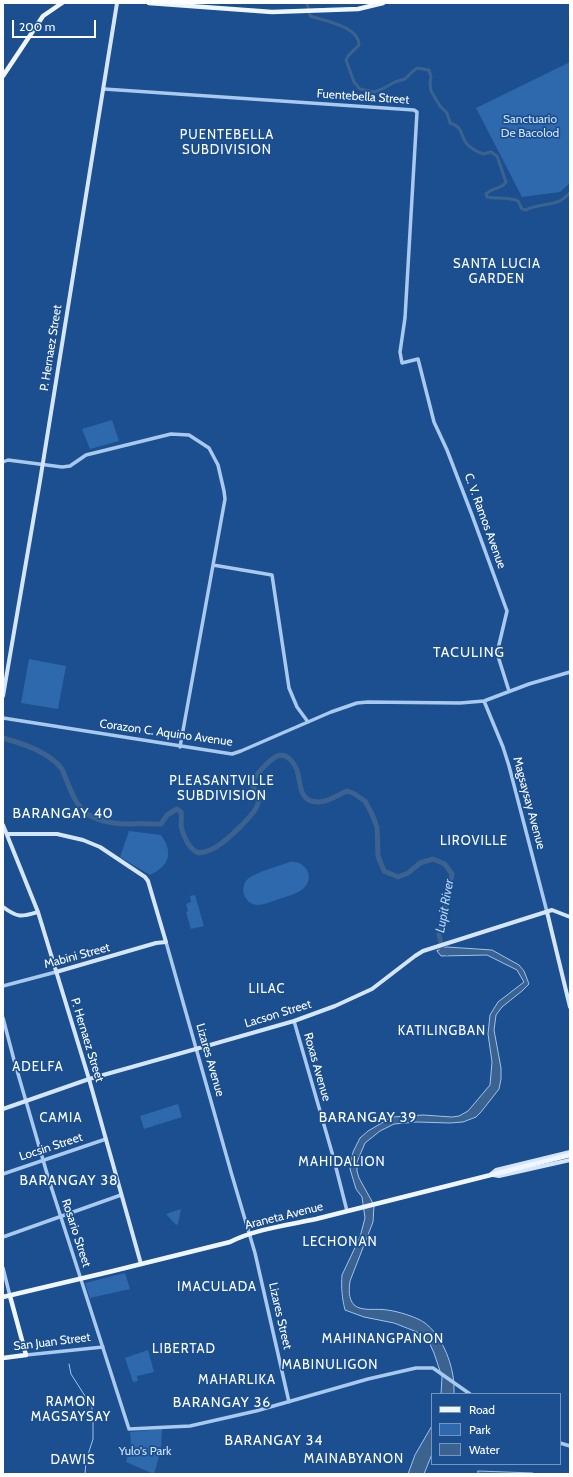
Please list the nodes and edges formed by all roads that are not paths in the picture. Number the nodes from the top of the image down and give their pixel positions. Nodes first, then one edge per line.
1 (62, 3) edge
2 (117, 3) edge
3 (149, 3) edge
4 (383, 3) edge
5 (3, 76) edge
6 (104, 89) junction
7 (418, 359) joint
8 (3, 462) edge
9 (43, 465) junction
10 (213, 566) junction
11 (570, 672) edge
12 (509, 691) junction
13 (3, 696) edge
14 (484, 701) junction
15 (3, 718) edge
16 (308, 722) junction
17 (180, 747) junction
18 (3, 825) edge
19 (7, 834) junction
20 (3, 907) edge
21 (38, 912) junction
22 (547, 912) junction
23 (570, 917) edge
24 (164, 936) junction
25 (166, 942) junction
26 (156, 944) junction
27 (56, 972) junction
28 (3, 986) edge
29 (570, 1007) edge
30 (3, 1018) edge
31 (294, 1021) junction
32 (196, 1049) junction
33 (88, 1079) junction
34 (26, 1101) junction
35 (3, 1109) edge
36 (106, 1139) junction
37 (569, 1155) edge
38 (43, 1160) junction
39 (3, 1174) edge
40 (121, 1195) junction
41 (347, 1211) junction
42 (61, 1217) junction
43 (249, 1234) junction
44 (3, 1237) edge
45 (141, 1264) junction
46 (3, 1268) edge
47 (81, 1279) junction
48 (10, 1296) junction
49 (3, 1298) edge
50 (103, 1347) junction
51 (26, 1355) junction
52 (3, 1358) edge
53 (469, 1393) edge
54 (289, 1402) junction

1 - 5 main road
2 - 6 main road, P. Hernaez Street
3 - 4 main road
6 - 7 street, Fuentebella Street
6 - 9 main road, P. Hernaez Street
7 - 12 street, C. V. Ramos Avenue
8 - 9 street
9 - 10 street
9 - 13 main road, P. Hernaez Street
10 - 16 street
10 - 17 street
11 - 12 street, Corazon C. Aquino Avenue
12 - 14 street, Corazon C. Aquino Avenue
14 - 16 street, Corazon C. Aquino Avenue
14 - 22 street, Magsaysay Avenue
15 - 17 street, Corazon C. Aquino Avenue
16 - 17 street, Corazon C. Aquino Avenue
18 - 19 main road, P. Hernaez Street
19 - 21 main road, P. Hernaez Street
19 - 24 main road, Lizares Avenue
20 - 21 main road
21 - 27 main road, P. Hernaez Street
22 - 23 main road
22 - 29 main road
22 - 31 main road, Lacson Street
24 - 25 main road, Lizares Avenue
24 - 26 main road, Mabini Street
25 - 26 main road, Mabini Street
25 - 32 street, Lizares Avenue
26 - 27 main road, Mabini Street
27 - 28 street, Mabini Street
27 - 33 main road, P. Hernaez Street
30 - 34 street, Rosario Street
31 - 32 main road, Lacson Street
31 - 41 street, Roxas Avenue
32 - 33 main road, Lacson Street
32 - 43 street, Lizares Avenue
33 - 34 main road, Lacson Street
33 - 36 main road, P. Hernaez Street
34 - 35 main road, Lacson Street
34 - 38 street, Rosario Street
36 - 38 street, Locsin Street
36 - 40 main road, P. Hernaez Street
37 - 41 main road, Araneta Avenue
38 - 39 street, Locsin Street
38 - 42 street, Rosario Street
40 - 42 street
40 - 45 main road, P. Hernaez Street
41 - 43 main road, Araneta Avenue
42 - 44 street
42 - 47 street, Rosario Street
43 - 45 main road, Araneta Avenue
43 - 54 street, Lizares Street
45 - 47 main road, Araneta Avenue
46 - 48 street
47 - 48 main road, Araneta Avenue
47 - 50 street, Rosario Street
48 - 49 main road, Araneta Avenue
48 - 51 main road
50 - 51 street, San Juan Street
50 - 54 street, Rosario Street
51 - 52 main road, San Juan Street
53 - 54 street

